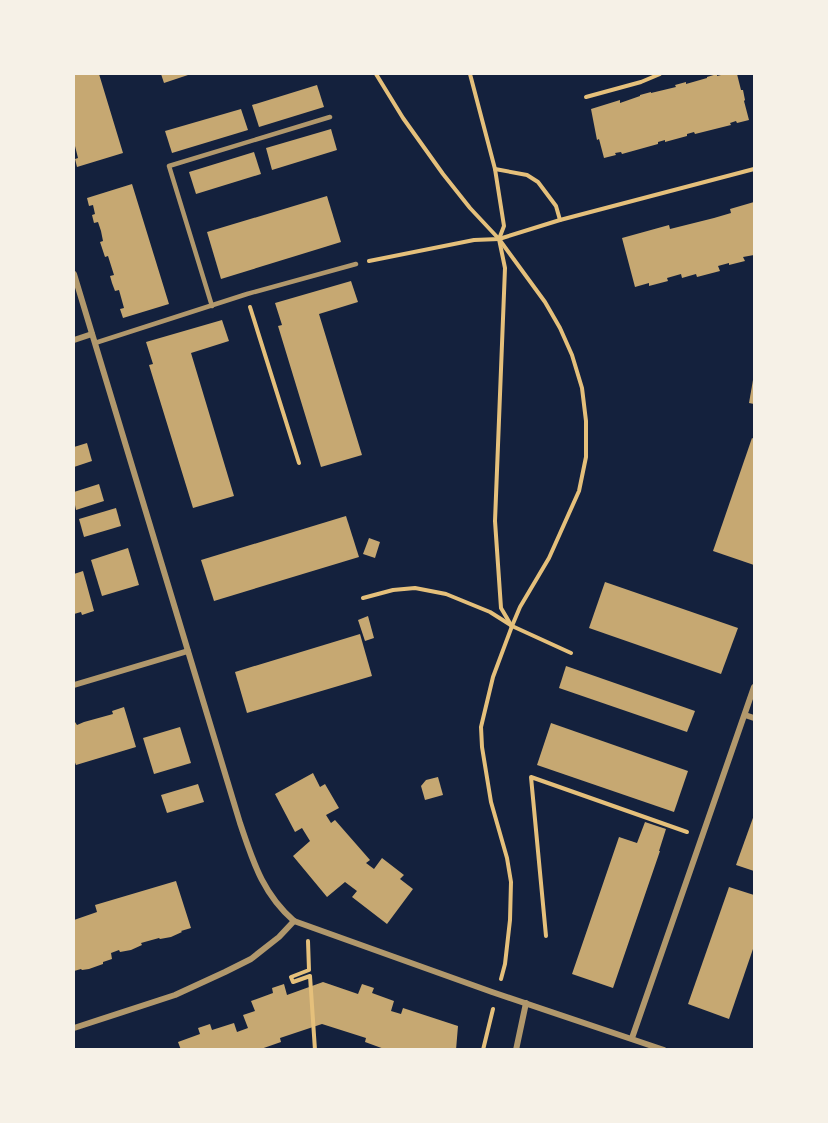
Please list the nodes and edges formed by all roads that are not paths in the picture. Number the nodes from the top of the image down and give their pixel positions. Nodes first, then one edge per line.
1 (330, 117) dead end
2 (356, 264) road end
3 (74, 274) edge
4 (212, 306) junction
5 (93, 334) junction
6 (74, 340) edge
7 (95, 343) junction
8 (188, 651) junction
9 (74, 685) edge
10 (754, 687) edge
11 (745, 714) junction
12 (754, 718) edge
13 (294, 921) junction
14 (526, 1003) junction
15 (74, 1028) edge
16 (632, 1038) junction
17 (516, 1050) edge
18 (664, 1050) edge

1 - 4 lane
2 - 4 lane
3 - 5 street
4 - 7 lane
5 - 6 street
5 - 7 street
7 - 8 street
8 - 9 street
8 - 13 street
10 - 11 street
11 - 12 street
11 - 16 street
13 - 14 street
13 - 15 street
14 - 16 street
14 - 17 street
16 - 18 street

